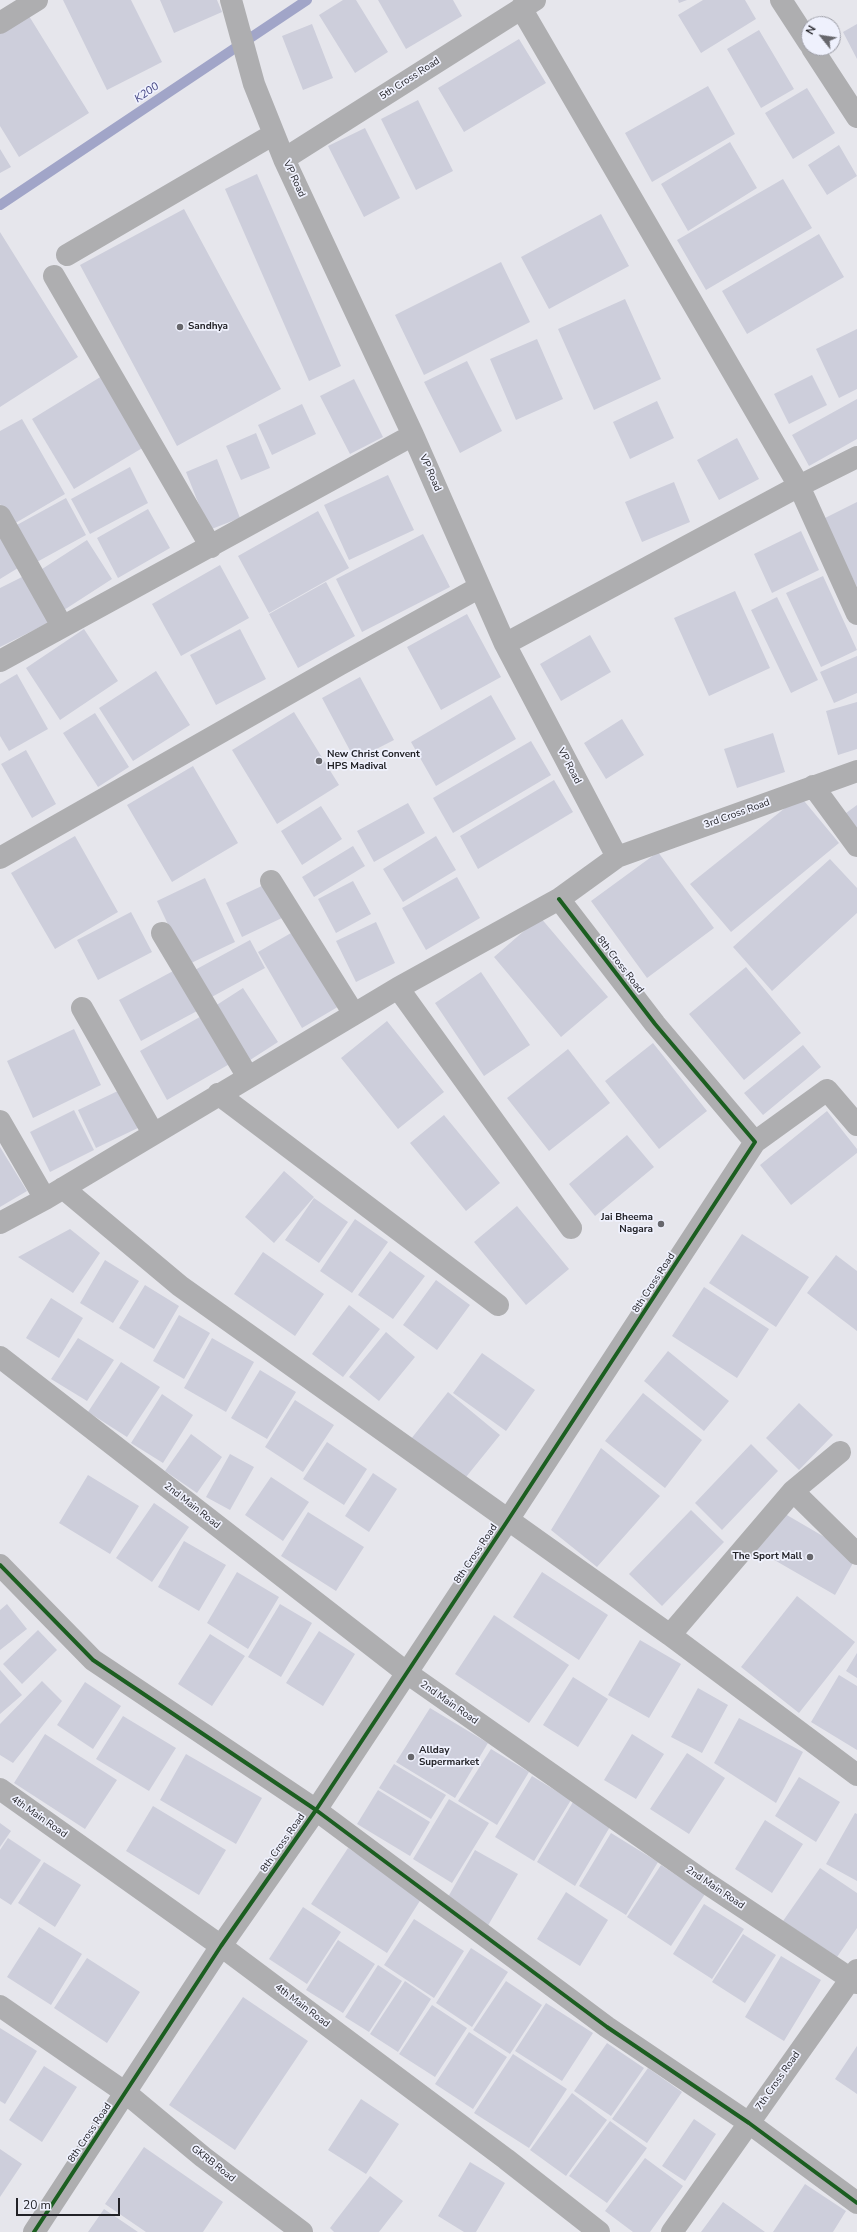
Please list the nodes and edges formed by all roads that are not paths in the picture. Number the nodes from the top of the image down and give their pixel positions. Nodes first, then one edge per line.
1 (37, 0) edge
2 (231, 0) edge
3 (781, 0) edge
4 (528, 4) edge
5 (0, 23) edge
6 (801, 31) edge
7 (817, 56) edge
8 (857, 117) edge
9 (274, 134) junction
10 (284, 160) junction
11 (67, 255) dead end
12 (54, 276) dead end
13 (413, 435) junction
14 (857, 457) edge
15 (799, 486) junction
16 (0, 516) edge
17 (211, 547) junction
18 (480, 588) junction
19 (857, 614) edge
20 (62, 626) junction
21 (505, 644) junction
22 (0, 661) edge
23 (857, 771) edge
24 (813, 786) junction
25 (857, 846) edge
26 (617, 857) junction
27 (0, 858) edge
28 (271, 880) dead end
29 (559, 899) junction
30 (162, 933) dead end
31 (398, 988) junction
32 (82, 1008) dead end
33 (354, 1014) junction
34 (248, 1077) junction
35 (218, 1094) junction
36 (0, 1121) edge
37 (857, 1125) edge
38 (153, 1134) junction
39 (755, 1142) junction
40 (63, 1188) junction
41 (45, 1199) junction
42 (0, 1223) edge
43 (571, 1228) dead end
44 (498, 1305) dead end
45 (0, 1356) edge
46 (840, 1452) dead end
47 (793, 1491) junction
48 (508, 1520) junction
49 (857, 1554) edge
50 (0, 1565) edge
51 (670, 1634) junction
52 (407, 1673) junction
53 (857, 1775) edge
54 (0, 1789) edge
55 (316, 1810) junction
56 (221, 1946) junction
57 (855, 1977) edge
58 (0, 2006) edge
59 (126, 2093) junction
60 (749, 2123) junction
61 (857, 2203) edge
62 (34, 2232) edge
63 (302, 2232) edge
64 (598, 2232) edge
65 (672, 2232) edge

1 - 5 street
2 - 9 street, VP Road
3 - 6 street
4 - 10 street, 5th Cross Road
4 - 15 street
7 - 8 street
9 - 10 street, VP Road
9 - 11 street
10 - 13 street, VP Road
12 - 17 street
13 - 17 street
13 - 18 street, VP Road
14 - 15 street
15 - 19 street
15 - 21 street
16 - 20 street
17 - 20 street
18 - 21 street, VP Road
18 - 27 street
20 - 22 street
21 - 26 street, VP Road
23 - 24 street, 3rd Cross Road
24 - 25 street
24 - 26 street, 3rd Cross Road
26 - 29 street, 3rd Cross Road
28 - 33 street
29 - 31 street, 3rd Cross Road
29 - 39 street, 8th Cross Road
30 - 34 street
31 - 33 street, 3rd Cross Road
31 - 43 street
32 - 38 street
33 - 34 street, 3rd Cross Road
34 - 35 street, 3rd Cross Road
35 - 38 street, 3rd Cross Road
35 - 44 street
36 - 41 street
37 - 39 street
38 - 40 street, 3rd Cross Road
39 - 48 street, 8th Cross Road
40 - 41 street, 3rd Cross Road
40 - 48 street
41 - 42 street, 3rd Cross Road
45 - 52 street, 2nd Main Road
46 - 47 street
47 - 49 street
47 - 51 street
48 - 51 street
48 - 52 street, 8th Cross Road
50 - 55 street
51 - 53 street
52 - 55 street, 8th Cross Road
52 - 57 street, 2nd Main Road
54 - 56 street, 4th Main Road
55 - 56 street, 8th Cross Road
55 - 60 street
56 - 59 street, 8th Cross Road
56 - 64 street, 4th Main Road
57 - 60 street, 7th Cross Road
58 - 59 street, GKRB Road
59 - 62 street, 8th Cross Road
59 - 63 street, GKRB Road
60 - 61 street
60 - 65 street, 7th Cross Road

